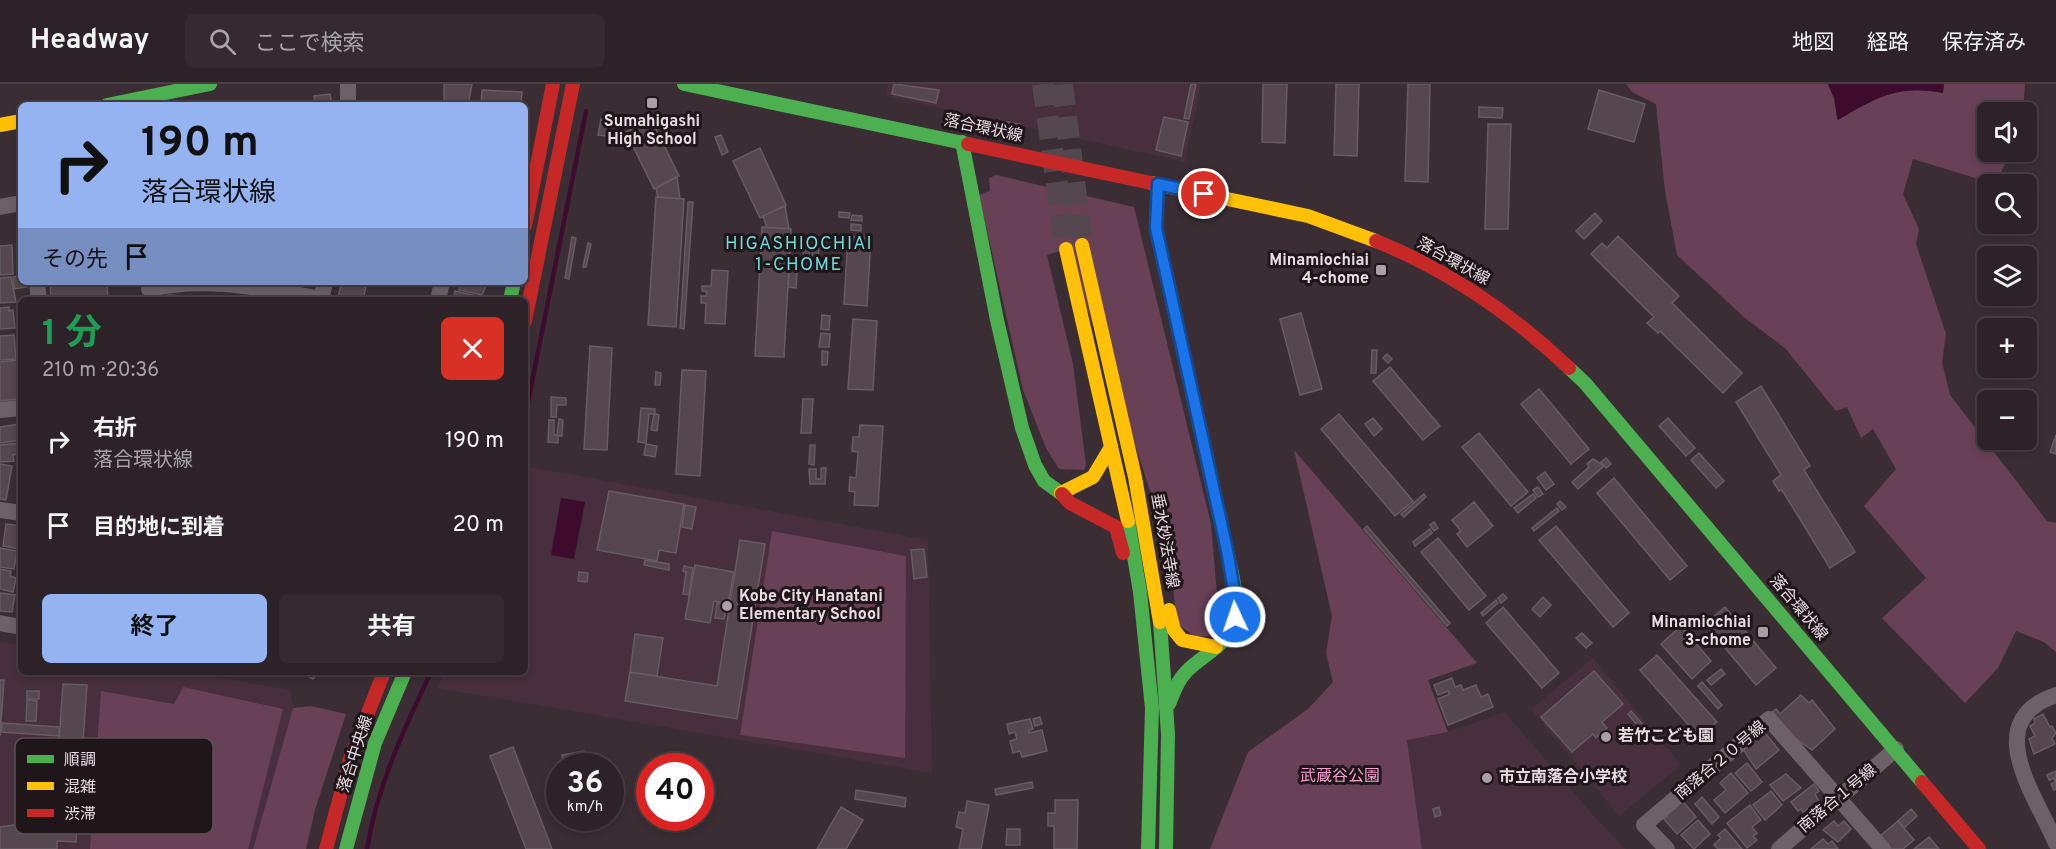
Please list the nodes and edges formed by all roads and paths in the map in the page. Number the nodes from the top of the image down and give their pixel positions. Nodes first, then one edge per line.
1 (210, 84) edge
2 (348, 84) edge
3 (553, 84) edge
4 (573, 84) edge
5 (684, 84) edge
6 (122, 102) edge
7 (348, 102) edge
8 (18, 122) edge
9 (0, 125) edge
10 (962, 142) junction
11 (1158, 184) junction
12 (18, 204) edge
13 (0, 207) edge
14 (528, 211) edge
15 (1082, 245) tunnel mouth
16 (1066, 249) tunnel mouth
17 (177, 285) edge
18 (235, 285) edge
19 (149, 290) edge
20 (309, 297) edge
21 (528, 306) edge
22 (18, 408) edge
23 (0, 410) edge
24 (1111, 447) junction
25 (1061, 493) junction
26 (0, 510) edge
27 (18, 513) edge
28 (1146, 526) junction
29 (1143, 621) junction
30 (0, 623) edge
31 (18, 626) edge
32 (1215, 647) junction
33 (383, 675) edge
34 (404, 675) edge
35 (2056, 695) edge
36 (1168, 709) junction
37 (1896, 749) junction
38 (1839, 798) junction
39 (2054, 834) edge
40 (326, 849) edge
41 (346, 849) edge
42 (1148, 849) edge
43 (1166, 849) edge
44 (1667, 849) edge
45 (1779, 849) edge
46 (1883, 849) edge
47 (1979, 849) edge

1 - 6 street
2 - 7 street
3 - 14 street
4 - 21 street
5 - 10 street, 落合環状線
8 - 9 street
10 - 11 street, 落合環状線
10 - 25 street
11 - 32 street
11 - 37 street, 落合環状線
12 - 13 street
15 - 28 street, 垂水妙法寺線
16 - 24 street, 垂水妙法寺線
17 - 19 street
18 - 20 street
22 - 23 street
24 - 25 street
24 - 29 street, 垂水妙法寺線
25 - 29 street
26 - 27 street
28 - 32 street
28 - 36 street, 垂水妙法寺線
29 - 42 street, 垂水妙法寺線
30 - 31 street
32 - 36 street
33 - 40 street, 落合中央線
34 - 41 street, 落合中央線
35 - 39 street
36 - 43 street, 垂水妙法寺線
37 - 38 street, 南落合１号線
37 - 47 street, 落合環状線
38 - 44 street, 南落合２０号線
38 - 45 street, 南落合１号線
38 - 46 street

